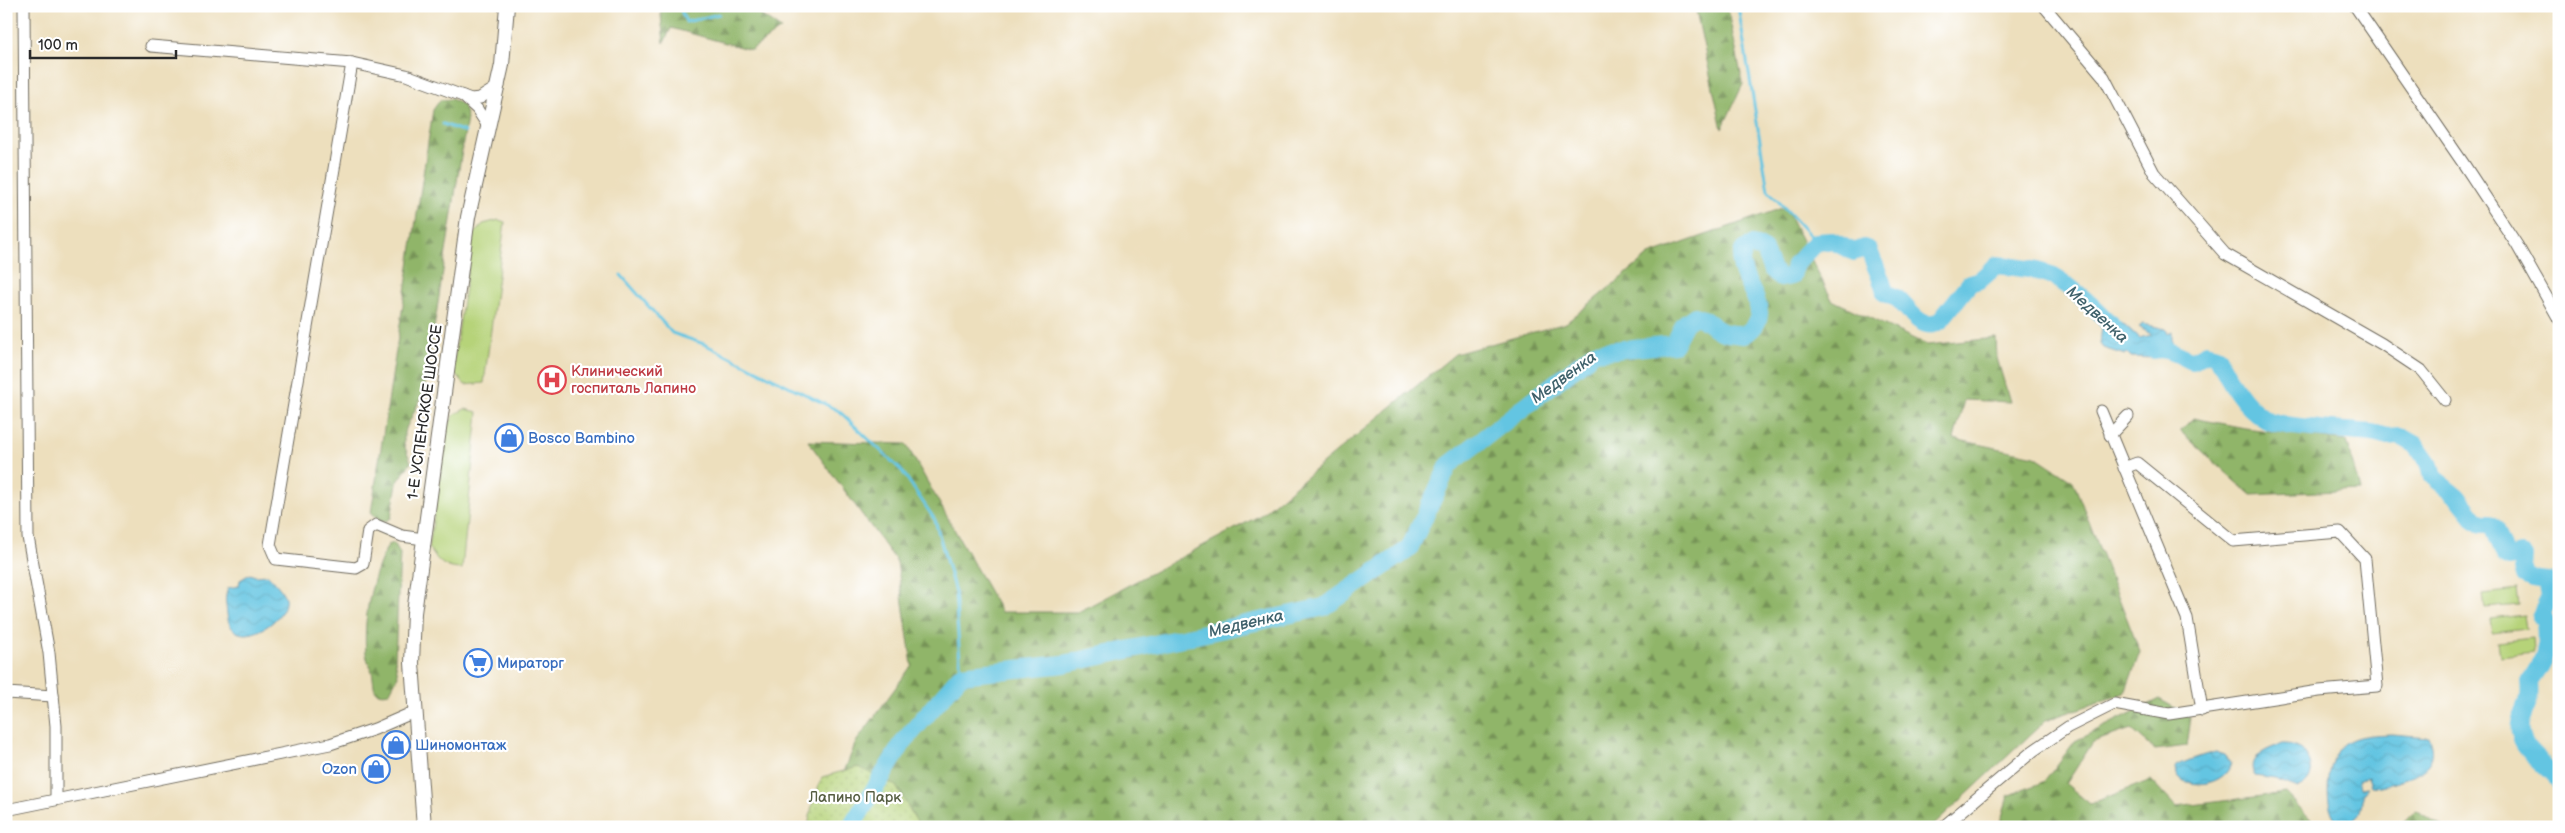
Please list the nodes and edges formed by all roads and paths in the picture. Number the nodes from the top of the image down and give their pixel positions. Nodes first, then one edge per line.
1 (24, 6) edge
2 (507, 6) edge
3 (2044, 6) edge
4 (2355, 6) edge
5 (151, 46) dead end
6 (352, 63) junction
7 (499, 86) junction
8 (463, 96) junction
9 (488, 126) junction
10 (2559, 320) edge
11 (2445, 400) dead end
12 (2101, 411) dead end
13 (2128, 416) dead end
14 (2110, 435) junction
15 (2124, 468) junction
16 (424, 540) junction
17 (6, 693) edge
18 (53, 696) junction
19 (2202, 710) junction
20 (414, 712) junction
21 (56, 798) junction
22 (6, 810) edge
23 (424, 827) edge
24 (1943, 827) edge

1 - 18 street
2 - 7 main road, 1-Е УСПЕНСКОЕ ШОССЕ
3 - 11 street
4 - 10 street
5 - 6 street
6 - 8 street
6 - 16 street
7 - 8 street
7 - 9 main road, 1-Е УСПЕНСКОЕ ШОССЕ
8 - 9 street
9 - 16 main road, 1-Е УСПЕНСКОЕ ШОССЕ
12 - 14 street
13 - 14 street
14 - 15 street
15 - 19 street
15 - 19 street
16 - 20 main road, 1-Е УСПЕНСКОЕ ШОССЕ
17 - 18 street
18 - 21 street
19 - 24 street
20 - 21 street
20 - 23 main road, 1-Е УСПЕНСКОЕ ШОССЕ
21 - 22 street

